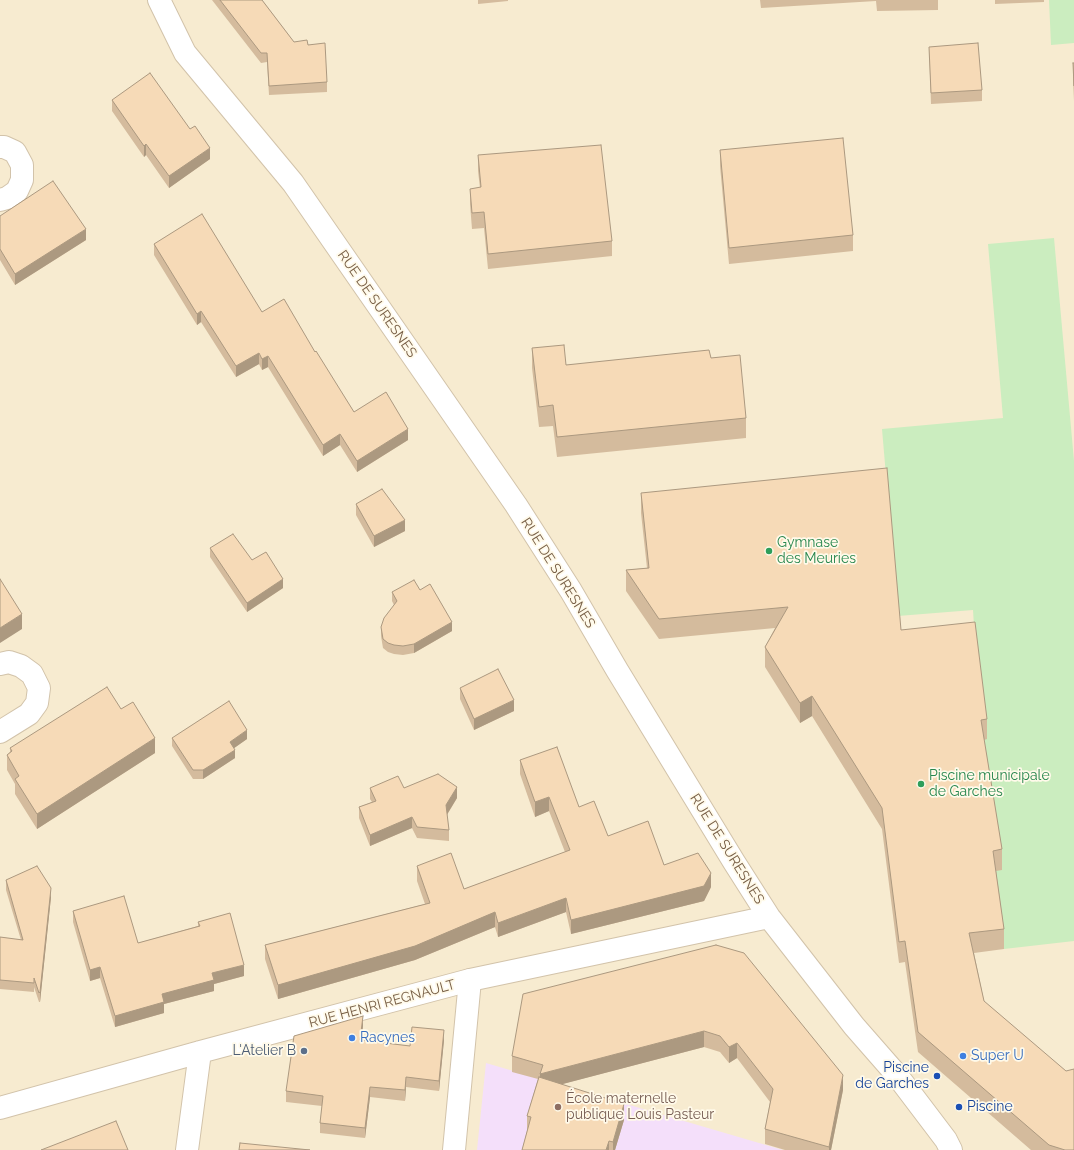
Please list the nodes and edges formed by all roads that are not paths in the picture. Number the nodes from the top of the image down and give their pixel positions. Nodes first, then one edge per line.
1 (159, 0) edge
2 (0, 147) edge
3 (0, 200) edge
4 (0, 664) edge
5 (0, 732) edge
6 (769, 916) junction
7 (470, 980) junction
8 (200, 1052) junction
9 (0, 1108) edge
10 (187, 1150) edge
11 (454, 1150) edge
12 (951, 1150) edge

1 - 6 street, RUE DE SURESNES
2 - 3 street
4 - 5 street
6 - 7 street, RUE HENRI REGNAULT
6 - 12 street, RUE DE SURESNES
7 - 8 street, RUE HENRI REGNAULT
7 - 11 street
8 - 9 street, RUE HENRI REGNAULT
8 - 10 street

